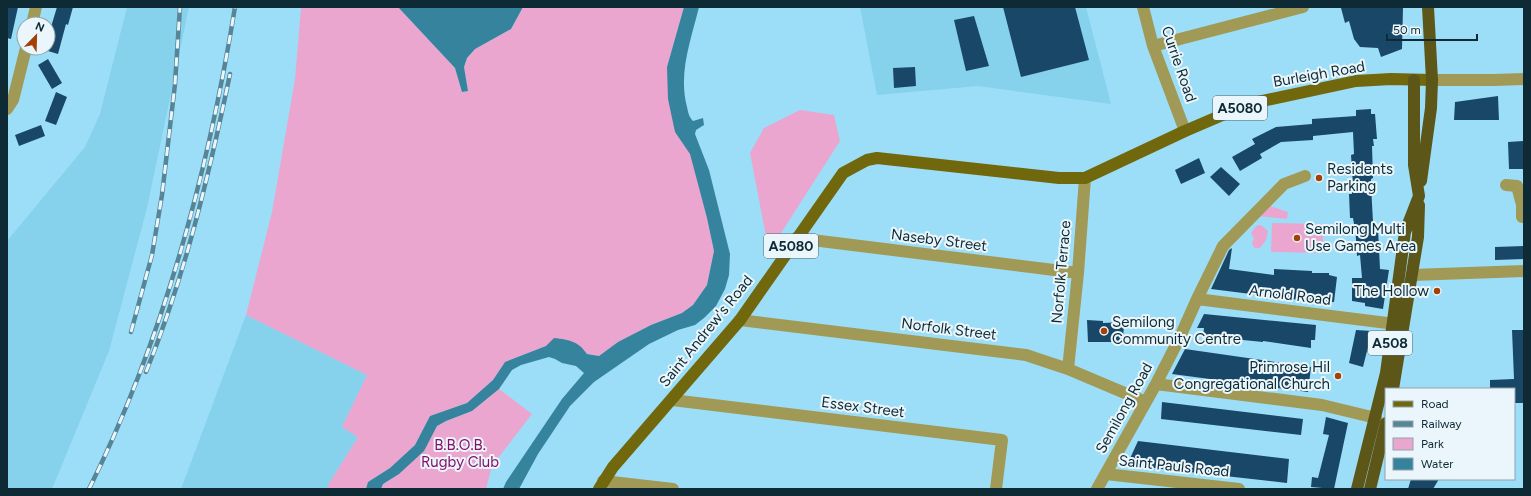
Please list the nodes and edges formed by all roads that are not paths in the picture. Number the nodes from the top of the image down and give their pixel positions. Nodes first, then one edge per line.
1 (1143, 7) edge
2 (1303, 7) edge
3 (1428, 7) edge
4 (1153, 46) junction
5 (23, 56) edge
6 (1524, 79) edge
7 (1414, 80) junction
8 (1432, 80) junction
9 (9, 102) edge
10 (1185, 131) junction
11 (1305, 176) dead end
12 (1059, 178) joint
13 (1085, 178) junction
14 (1516, 184) edge
15 (1419, 196) junction
16 (1522, 217) dead end
17 (796, 238) junction
18 (1524, 271) edge
19 (1078, 273) junction
20 (1412, 275) junction
21 (1196, 299) junction
22 (740, 320) junction
23 (1399, 324) junction
24 (1068, 369) junction
25 (1156, 384) junction
26 (1393, 388) edge
27 (672, 400) junction
28 (1146, 402) junction
29 (1381, 420) edge
30 (1106, 474) junction
31 (601, 485) edge
32 (673, 489) edge
33 (996, 489) edge
34 (1098, 489) edge
35 (1238, 489) edge
36 (1357, 489) edge
37 (1370, 489) edge

1 - 4 street, Currie Road
2 - 4 street
3 - 8 highway, A508
4 - 10 street, Currie Road
5 - 9 street
6 - 8 street
7 - 8 main road, Burleigh Road / A5080
7 - 10 main road, Burleigh Road / A5080
7 - 15 highway, A508
8 - 15 highway, A508
10 - 13 main road, Burleigh Road / A5080
11 - 21 street, Semilong Road
12 - 13 main road, Burleigh Road / A5080
12 - 17 main road, Saint Andrew's Road / A5080
13 - 19 street, Norfolk Terrace
14 - 16 street
15 - 20 highway, A508
15 - 23 highway, A508
17 - 19 street, Naseby Street
17 - 22 main road, Saint Andrew's Road / A5080
18 - 20 street
19 - 24 street, Norfolk Terrace
20 - 23 highway, A508
21 - 23 street, Arnold Road
21 - 25 street, Semilong Road
22 - 24 street, Norfolk Street
22 - 27 main road, Saint Andrew's Road / A5080
23 - 26 highway, A508
23 - 29 highway, A508
24 - 28 street, Norfolk Street
25 - 28 street, Semilong Road
25 - 29 street
27 - 31 main road, Saint Andrew's Road / A5080
27 - 33 street, Essex Street
28 - 30 street, Semilong Road
29 - 36 highway, A508
29 - 37 highway, A508
30 - 34 street, Semilong Road
30 - 35 street, Saint Pauls Road
31 - 32 street

